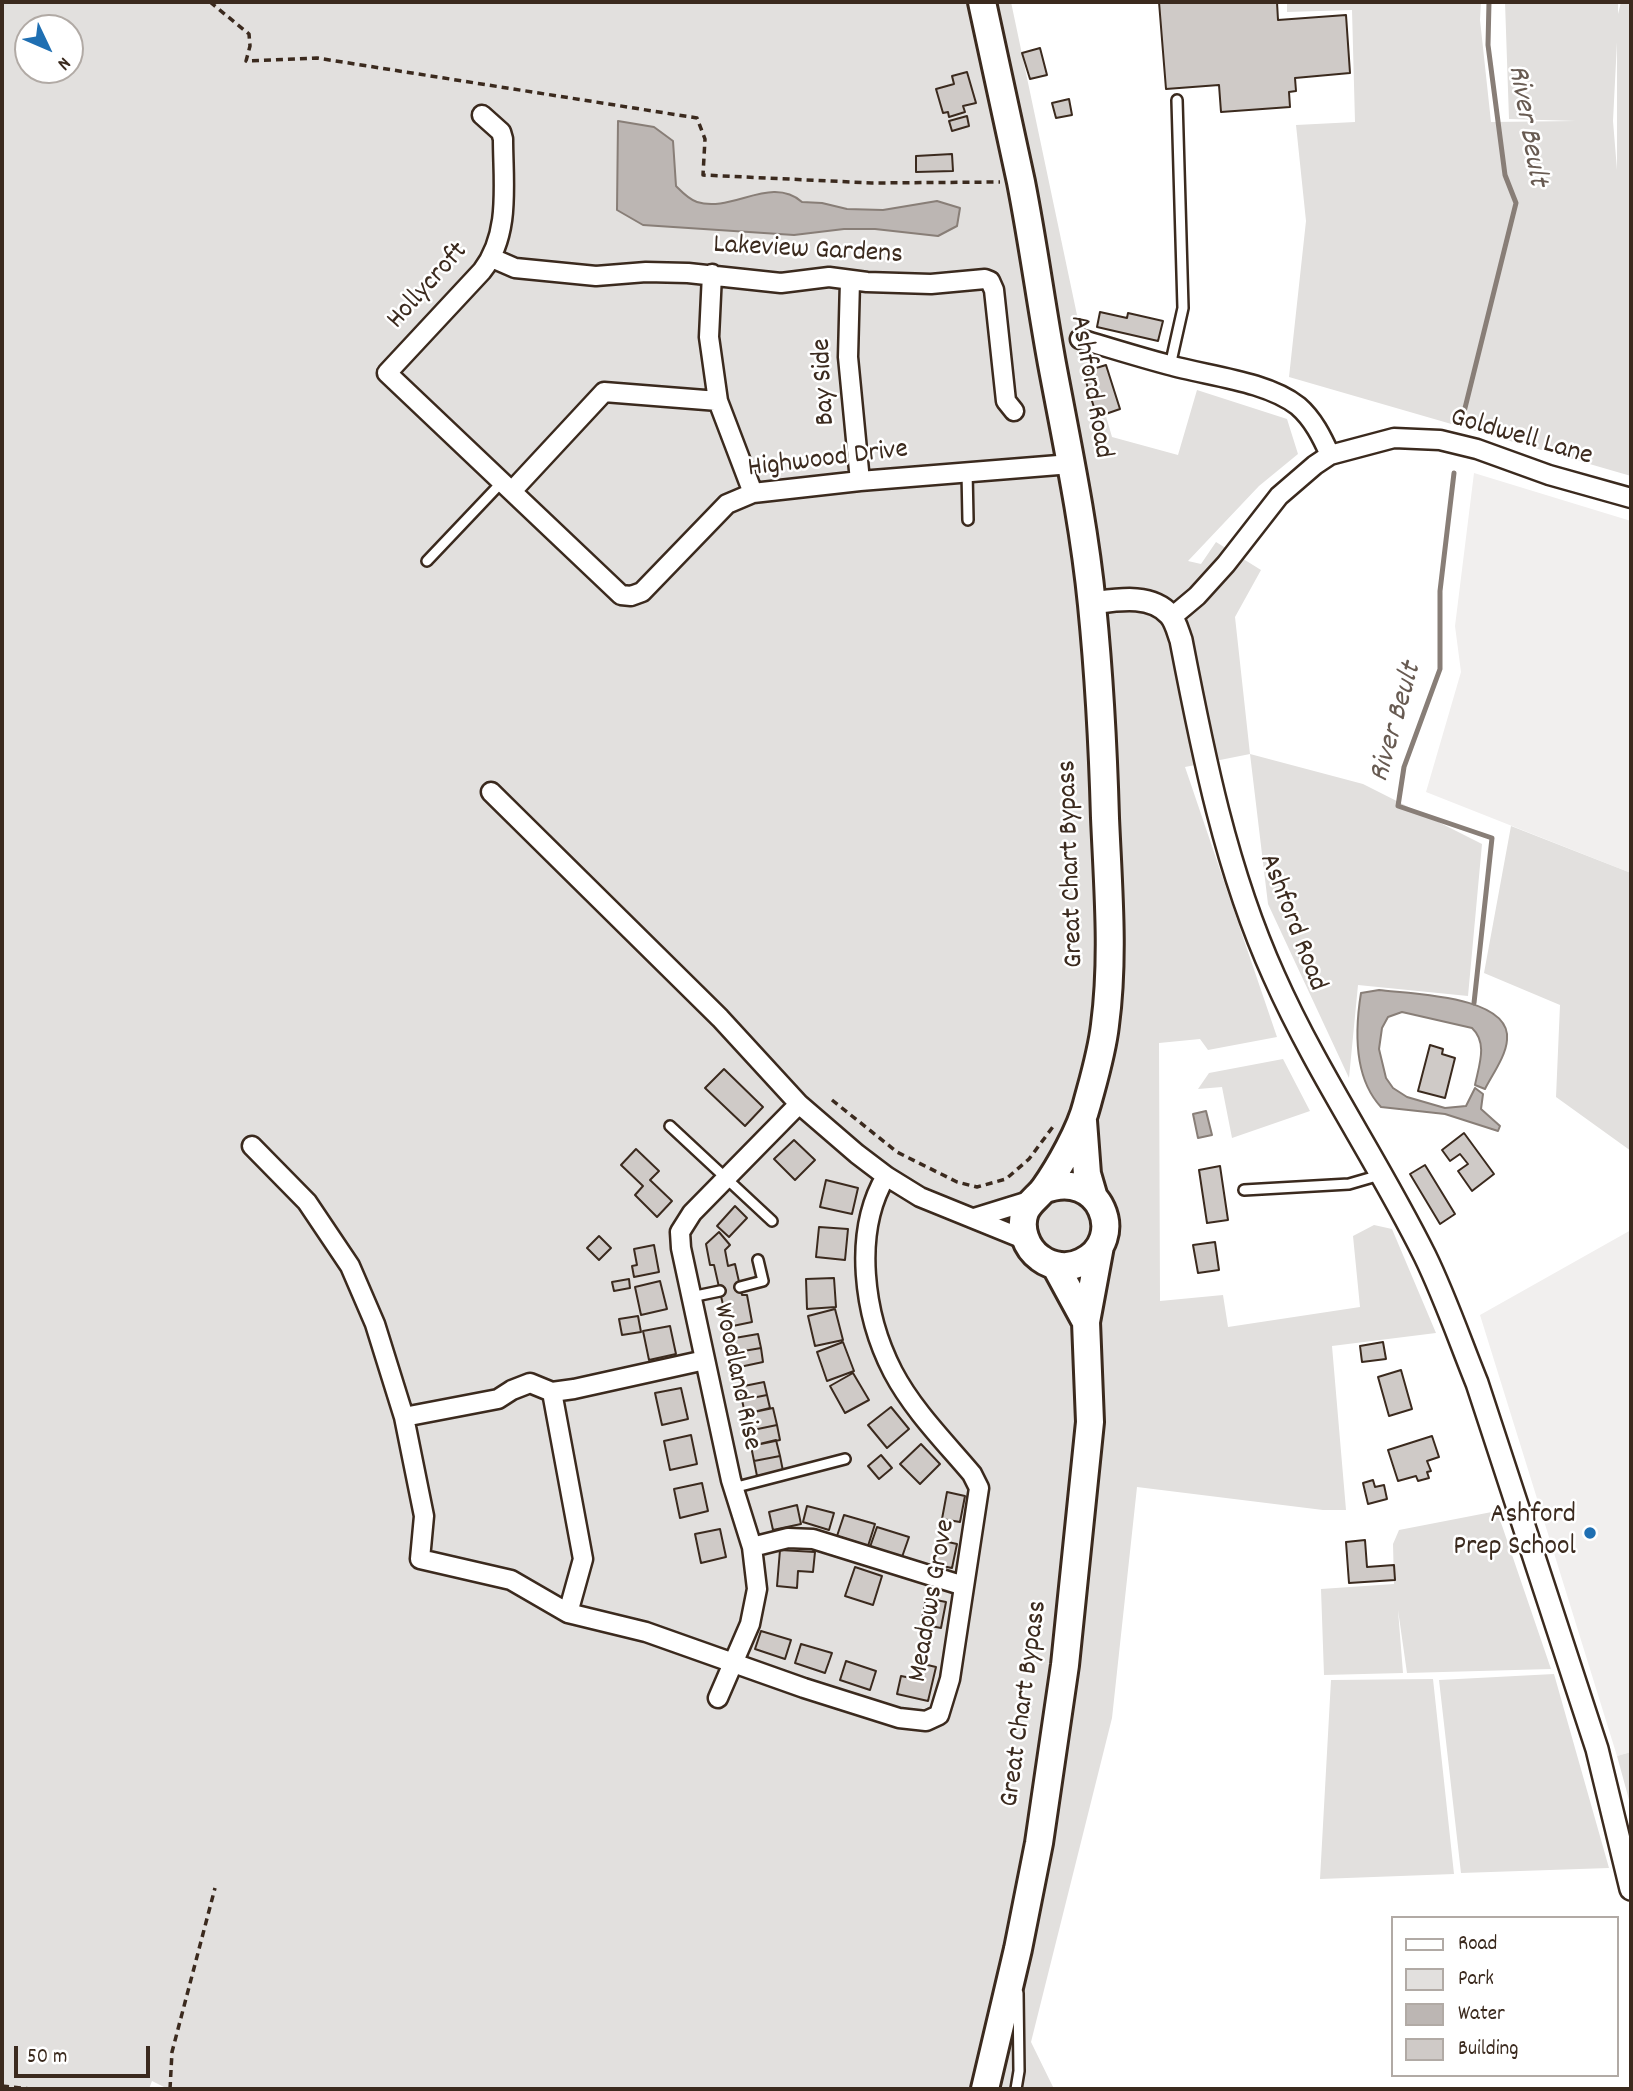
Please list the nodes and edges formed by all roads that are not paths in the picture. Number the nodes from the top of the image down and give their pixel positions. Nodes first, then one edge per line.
1 (982, 2) edge
2 (1177, 100) dead end
3 (482, 115) dead end
4 (492, 258) junction
5 (712, 274) junction
6 (850, 281) junction
7 (1080, 339) dead end
8 (1170, 366) junction
9 (718, 401) junction
10 (1014, 411) dead end
11 (1330, 455) junction
12 (1070, 464) junction
13 (967, 471) junction
14 (860, 481) junction
15 (507, 486) junction
16 (753, 493) junction
17 (1631, 498) edge
18 (968, 520) dead end
19 (427, 561) dead end
20 (1092, 603) junction
21 (1172, 617) junction
22 (491, 792) dead end
23 (799, 1104) junction
24 (1072, 1119) junction
25 (670, 1126) dead end
26 (252, 1146) dead end
27 (1381, 1174) junction
28 (886, 1177) junction
29 (725, 1179) junction
30 (1244, 1190) dead end
31 (1037, 1195) junction
32 (1094, 1198) junction
33 (974, 1218) junction
34 (772, 1221) dead end
35 (1026, 1240) junction
36 (1100, 1246) junction
37 (758, 1260) dead end
38 (1055, 1265) junction
39 (740, 1287) dead end
40 (720, 1291) dead end
41 (691, 1297) junction
42 (1086, 1321) junction
43 (705, 1360) junction
44 (552, 1392) junction
45 (404, 1417) junction
46 (845, 1459) dead end
47 (733, 1488) junction
48 (752, 1547) junction
49 (964, 1586) junction
50 (568, 1613) junction
51 (734, 1662) junction
52 (718, 1698) dead end
53 (1631, 1889) edge
54 (1018, 1949) junction
55 (985, 2089) edge
56 (1016, 2089) edge

1 - 12 main road, Ashford Road
2 - 8 lane
3 - 4 street, Hollycroft
4 - 5 street, Lakeview Gardens
4 - 15 street, Hollycroft
5 - 6 street, Lakeview Gardens
5 - 9 street
6 - 10 street, Lakeview Gardens
6 - 14 street, Bay Side
7 - 8 street
8 - 11 street
9 - 15 street
9 - 16 street
11 - 17 street, Goldwell Lane
11 - 21 street, Goldwell Lane
12 - 13 street, Highwood Drive
12 - 20 main road, Ashford Road
13 - 14 street, Highwood Drive
13 - 18 lane
14 - 16 street, Highwood Drive
15 - 16 street, Highwood Drive
15 - 19 lane
20 - 21 street
20 - 24 main road, Great Chart Bypass
21 - 27 street, Ashford Road
22 - 23 street
23 - 28 street
23 - 29 street, Woodland Rise
24 - 31 main road, Great Chart Bypass
24 - 32 main road, Great Chart Bypass
25 - 29 lane
26 - 45 street
27 - 30 lane
27 - 53 street, Ashford Road
28 - 33 street
28 - 49 street, Meadows Grove
29 - 34 lane
29 - 41 street, Woodland Rise
31 - 32 main road
31 - 33 street
31 - 35 main road
32 - 36 main road
33 - 35 street
35 - 38 main road
36 - 38 main road
36 - 42 main road, Great Chart Bypass
37 - 39 lane
38 - 42 main road, Great Chart Bypass
40 - 41 lane
41 - 43 street, Woodland Rise
42 - 54 main road, Great Chart Bypass
43 - 44 street
43 - 47 street, Woodland Rise
44 - 45 street
44 - 50 street
45 - 50 street
46 - 47 lane
47 - 48 street, Woodland Rise
48 - 49 street
48 - 51 street, Woodland Rise
49 - 51 street, Meadows Grove
50 - 51 street
51 - 52 street, Woodland Rise
54 - 55 main road, Great Chart Bypass
54 - 56 lane

